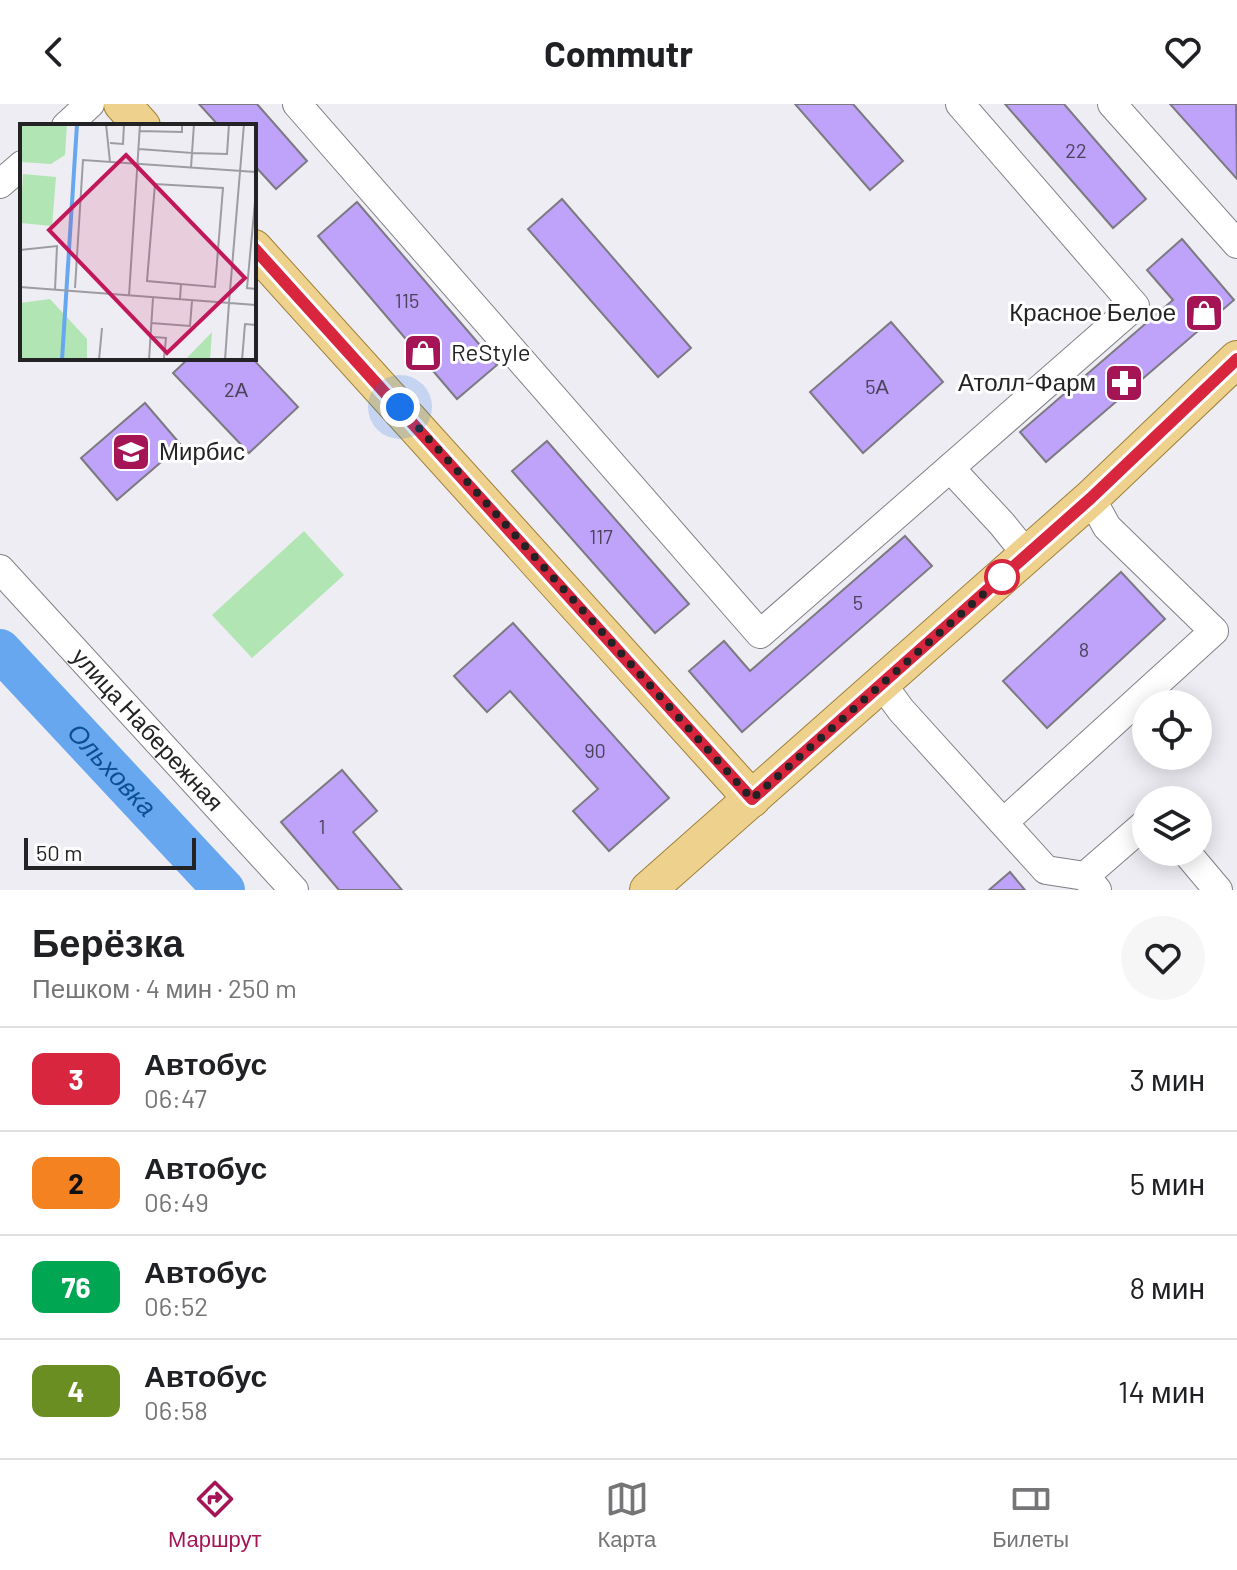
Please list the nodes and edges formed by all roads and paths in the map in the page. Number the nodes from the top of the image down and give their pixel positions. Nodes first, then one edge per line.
1 (90, 104) edge
2 (122, 104) edge
3 (297, 104) edge
4 (960, 104) edge
5 (1112, 104) edge
6 (68, 124) edge
7 (140, 124) edge
8 (20, 167) edge
9 (0, 184) edge
10 (1237, 244) edge
11 (256, 250) edge
12 (1237, 359) edge
13 (950, 468) junction
14 (1091, 498) junction
15 (1027, 555) junction
16 (0, 569) edge
17 (882, 684) junction
18 (752, 799) junction
19 (1004, 822) junction
20 (1132, 838) edge
21 (1198, 866) edge
22 (1091, 883) edge
23 (294, 890) edge
24 (648, 890) edge
25 (1218, 890) edge

1 - 6 street
2 - 7 main road
3 - 13 street
4 - 13 street
5 - 10 street
8 - 9 street
11 - 18 main road
12 - 14 main road
13 - 15 street
14 - 15 main road
14 - 19 street
15 - 17 main road
16 - 23 street, улица Набережная
17 - 18 main road
17 - 19 street
18 - 24 main road
19 - 22 street
20 - 22 street
21 - 25 street

